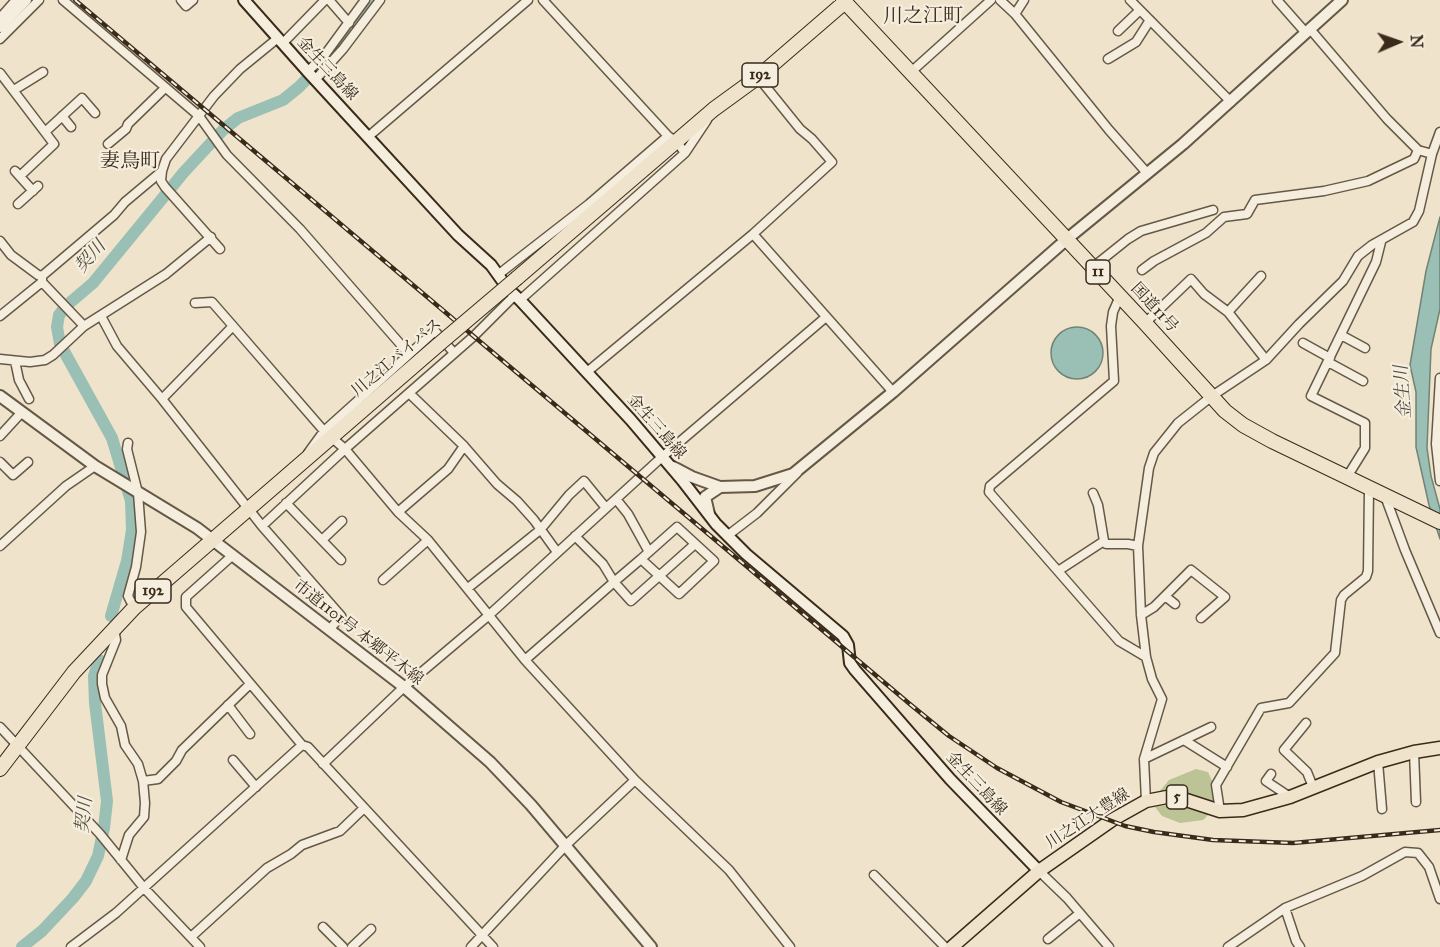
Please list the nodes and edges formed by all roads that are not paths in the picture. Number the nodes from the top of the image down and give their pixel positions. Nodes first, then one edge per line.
1 (16, 0) edge
2 (26, 0) edge
3 (39, 0) edge
4 (63, 0) edge
5 (181, 0) edge
6 (193, 0) edge
7 (244, 0) edge
8 (327, 0) edge
9 (365, 0) edge
10 (380, 0) edge
11 (528, 0) edge
12 (543, 0) edge
13 (991, 0) edge
14 (1000, 0) edge
15 (1024, 0) edge
16 (1130, 0) edge
17 (1276, 0) edge
18 (1342, 0) edge
19 (845, 1) edge
20 (1140, 10) junction
21 (1015, 14) junction
22 (0, 18) edge
23 (1150, 21) junction
24 (349, 23) junction
25 (0, 27) edge
26 (1118, 31) dead end
27 (1308, 31) junction
28 (0, 39) edge
29 (280, 41) junction
30 (1108, 59) dead end
31 (43, 72) dead end
32 (911, 72) junction
33 (0, 73) edge
34 (311, 76) junction
35 (758, 77) junction
36 (165, 88) junction
37 (14, 90) junction
38 (1231, 102) junction
39 (95, 113) dead end
40 (62, 116) junction
41 (199, 116) junction
42 (71, 127) dead end
43 (45, 132) junction
44 (1440, 132) edge
45 (369, 136) junction
46 (108, 144) dead end
47 (677, 144) junction
48 (1418, 150) junction
49 (1432, 154) junction
50 (162, 171) junction
51 (1147, 172) junction
52 (18, 204) dead end
53 (1213, 210) dead end
54 (753, 234) junction
55 (211, 237) junction
56 (1067, 239) junction
57 (0, 241) edge
58 (1381, 242) junction
59 (220, 249) dead end
60 (1093, 267) junction
61 (1142, 270) dead end
62 (499, 274) junction
63 (1261, 276) dead end
64 (42, 279) junction
65 (1120, 296) junction
66 (518, 298) junction
67 (195, 303) dead end
68 (1228, 312) junction
69 (0, 316) edge
70 (101, 316) junction
71 (826, 317) junction
72 (1145, 322) junction
73 (84, 326) junction
74 (233, 326) junction
75 (1341, 335) junction
76 (1303, 343) dead end
77 (1365, 348) dead end
78 (454, 353) junction
79 (409, 354) junction
80 (0, 359) edge
81 (1266, 360) junction
82 (1329, 360) junction
83 (15, 361) junction
84 (587, 372) junction
85 (1440, 378) edge
86 (1363, 381) dead end
87 (893, 392) junction
88 (409, 393) junction
89 (0, 396) edge
90 (1212, 396) junction
91 (29, 399) dead end
92 (162, 399) junction
93 (22, 412) junction
94 (327, 434) junction
95 (0, 436) edge
96 (128, 443) dead end
97 (464, 446) junction
98 (345, 449) junction
99 (664, 459) junction
100 (0, 462) edge
101 (28, 462) dead end
102 (95, 466) junction
103 (803, 467) junction
104 (1347, 477) junction
105 (1440, 481) edge
106 (707, 483) junction
107 (720, 486) junction
108 (1369, 488) junction
109 (138, 493) junction
110 (1094, 493) dead end
111 (1385, 495) junction
112 (697, 498) junction
113 (616, 499) junction
114 (286, 503) junction
115 (606, 508) junction
116 (248, 509) junction
117 (398, 512) junction
118 (709, 514) junction
119 (342, 521) dead end
120 (1440, 522) edge
121 (262, 526) junction
122 (540, 530) junction
123 (575, 536) junction
124 (728, 536) junction
125 (212, 540) junction
126 (322, 540) junction
127 (428, 540) junction
128 (1104, 542) junction
129 (695, 544) junction
130 (0, 546) edge
131 (1138, 546) junction
132 (557, 552) junction
133 (649, 552) junction
134 (233, 555) junction
135 (641, 559) junction
136 (341, 560) dead end
137 (1058, 571) junction
138 (660, 576) junction
139 (383, 580) dead end
140 (614, 582) junction
141 (468, 588) junction
142 (1165, 596) junction
143 (1175, 604) dead end
144 (134, 608) junction
145 (1141, 615) junction
146 (488, 616) junction
147 (1201, 618) dead end
148 (114, 629) junction
149 (330, 629) junction
150 (1440, 633) edge
151 (1146, 657) junction
152 (525, 660) junction
153 (250, 684) junction
154 (405, 687) junction
155 (228, 705) junction
156 (1306, 723) dead end
157 (0, 727) edge
158 (1211, 727) dead end
159 (250, 734) dead end
160 (1184, 740) junction
161 (302, 745) junction
162 (17, 746) junction
163 (1440, 748) edge
164 (1414, 752) junction
165 (1144, 759) junction
166 (233, 760) dead end
167 (1378, 762) junction
168 (323, 764) junction
169 (1227, 767) junction
170 (0, 769) edge
171 (1271, 774) dead end
172 (635, 780) junction
173 (143, 781) junction
174 (256, 787) junction
175 (1313, 787) junction
176 (1290, 797) junction
177 (1146, 801) junction
178 (1416, 802) dead end
179 (364, 808) junction
180 (1382, 809) dead end
181 (1220, 811) junction
182 (566, 845) junction
183 (121, 860) junction
184 (1039, 871) junction
185 (874, 875) dead end
186 (144, 888) junction
187 (1440, 899) edge
188 (1285, 908) junction
189 (1080, 913) junction
190 (323, 927) dead end
191 (371, 929) dead end
192 (191, 937) junction
193 (482, 937) junction
194 (1048, 939) dead end
195 (71, 947) edge
196 (200, 947) edge
197 (343, 947) edge
198 (352, 947) edge
199 (471, 947) edge
200 (493, 947) edge
201 (651, 947) edge
202 (790, 947) edge
203 (945, 947) edge
204 (952, 947) edge
205 (1109, 947) edge
206 (1228, 947) edge
207 (1300, 947) edge

1 - 22 street
2 - 25 street
3 - 28 street
4 - 36 street
5 - 6 street
7 - 29 street, 金生三島線
8 - 24 street
8 - 29 street
9 - 24 street
10 - 34 street
11 - 45 street
12 - 47 street
13 - 32 street
14 - 21 street
15 - 21 street
16 - 20 street
17 - 27 street
18 - 27 street
19 - 32 highway, 国道11号 / 11
19 - 35 highway, 川之江バイパス / 192
20 - 23 street
20 - 26 street
21 - 51 street
23 - 30 street
23 - 38 street
24 - 34 street
27 - 38 street
27 - 48 street
29 - 34 street, 金生三島線
29 - 41 street
31 - 37 street
32 - 56 highway, 国道11号 / 11
33 - 37 street
34 - 45 street, 金生三島線
35 - 47 highway, 川之江バイパス / 192
35 - 54 street
36 - 41 street
36 - 46 street
37 - 43 street
38 - 51 street
39 - 40 street
40 - 42 street
40 - 43 street
41 - 50 street
41 - 79 street
43 - 52 street
44 - 49 street
45 - 62 street, 金生三島線
47 - 62 street
47 - 66 street
47 - 94 highway, 川之江バイパス / 192, bridge
48 - 49 street
48 - 61 street
49 - 58 street
50 - 55 street
50 - 64 street
51 - 56 street
53 - 60 street
54 - 71 street
54 - 84 street
55 - 59 street
55 - 70 street
56 - 60 highway, 国道11号 / 11
56 - 87 street
57 - 64 street
58 - 75 street
58 - 81 street
60 - 65 highway, 国道11号 / 11
62 - 66 street, 金生三島線
63 - 68 street
64 - 69 street
64 - 73 street
65 - 72 highway, 国道11号 / 11
65 - 137 street
66 - 78 street
66 - 84 street, 金生三島線
67 - 74 street
68 - 72 street
68 - 81 street
70 - 73 street
70 - 92 street
71 - 87 street
71 - 99 street
72 - 90 highway, 国道11号 / 11
73 - 83 street
74 - 92 street
74 - 94 street
75 - 77 street
75 - 82 street
76 - 82 street
78 - 79 street
78 - 88 street
79 - 94 street
80 - 83 street
81 - 90 street
82 - 86 street
82 - 104 street
83 - 91 street
84 - 99 street, 金生三島線
85 - 105 street
87 - 103 street
88 - 97 street
88 - 98 street
89 - 93 street, 市道1101号 本郷平木線
90 - 104 highway, 国道11号 / 11
90 - 131 street
92 - 116 street
93 - 95 street
93 - 102 street, 市道1101号 本郷平木線
94 - 98 street
94 - 116 highway, 川之江バイパス / 192
96 - 109 street
97 - 117 street
97 - 122 street
98 - 114 street
98 - 117 street
99 - 106 street
99 - 112 street, 金生三島線
99 - 113 street
100 - 101 street
102 - 109 street, 市道1101号 本郷平木線
102 - 130 street
103 - 107 street
103 - 124 street
104 - 108 highway, 国道11号 / 11
106 - 107 street
106 - 112 street
107 - 118 street
108 - 111 highway, 国道11号 / 11
108 - 169 street
109 - 125 street, 市道1101号 本郷平木線
109 - 144 street
110 - 128 street
111 - 120 highway, 国道11号 / 11
111 - 150 street
112 - 118 street, 金生三島線
113 - 115 street
113 - 133 street
114 - 121 street
114 - 126 street
115 - 122 street
115 - 123 street
116 - 121 street
116 - 125 highway, 川之江バイパス / 192
117 - 127 street
118 - 124 street, 金生三島線
119 - 126 street
121 - 149 street
122 - 132 street
122 - 141 street
123 - 132 street
123 - 140 street
124 - 184 street, 金生三島線
125 - 134 street, 市道1101号 本郷平木線
125 - 144 highway, 川之江バイパス / 192
126 - 136 street
127 - 139 street
127 - 141 street
128 - 131 street
128 - 137 street
129 - 133 street
129 - 138 street
129 - 138 street
131 - 145 street
132 - 146 street
133 - 135 street
134 - 149 street, 市道1101号 本郷平木線
134 - 153 street
135 - 138 street
135 - 140 street
137 - 151 street
138 - 140 street
140 - 152 street
141 - 146 street
142 - 143 street
142 - 145 street
142 - 147 street
144 - 148 highway, 川之江バイパス / 192
145 - 151 street
146 - 152 street
146 - 154 street
148 - 162 highway, 川之江バイパス / 192
148 - 173 street
149 - 154 street, 市道1101号 本郷平木線
151 - 165 street
152 - 172 street
153 - 155 street
153 - 161 street
154 - 168 street
154 - 182 street, 市道1101号 本郷平木線
155 - 159 street
155 - 173 street
156 - 175 street
157 - 162 street
158 - 160 street
160 - 165 street
160 - 169 street
161 - 168 street
161 - 174 street
162 - 170 highway, 川之江バイパス / 192
162 - 183 street
163 - 164 main road, 川之江大豊線 / 5
164 - 167 main road, 川之江大豊線 / 5
164 - 178 street
165 - 177 street
166 - 174 street
167 - 175 main road, 川之江大豊線 / 5
167 - 180 street
168 - 179 street
169 - 181 street
171 - 176 street
172 - 182 street
172 - 202 street
173 - 183 street
174 - 186 street
175 - 176 main road, 川之江大豊線 / 5
176 - 181 main road, 川之江大豊線 / 5
177 - 181 main road, 川之江大豊線 / 5
177 - 184 main road, 川之江大豊線 / 5
179 - 192 street
179 - 193 street
182 - 193 street
182 - 201 street, 市道1101号 本郷平木線
183 - 186 street
184 - 189 street
184 - 204 main road, 川之江大豊線 / 5
185 - 203 street
186 - 192 street
186 - 195 street
187 - 188 street
188 - 206 street
188 - 207 street
189 - 194 street
189 - 205 street
190 - 197 street
191 - 198 street
192 - 196 street
193 - 199 street
193 - 200 street

